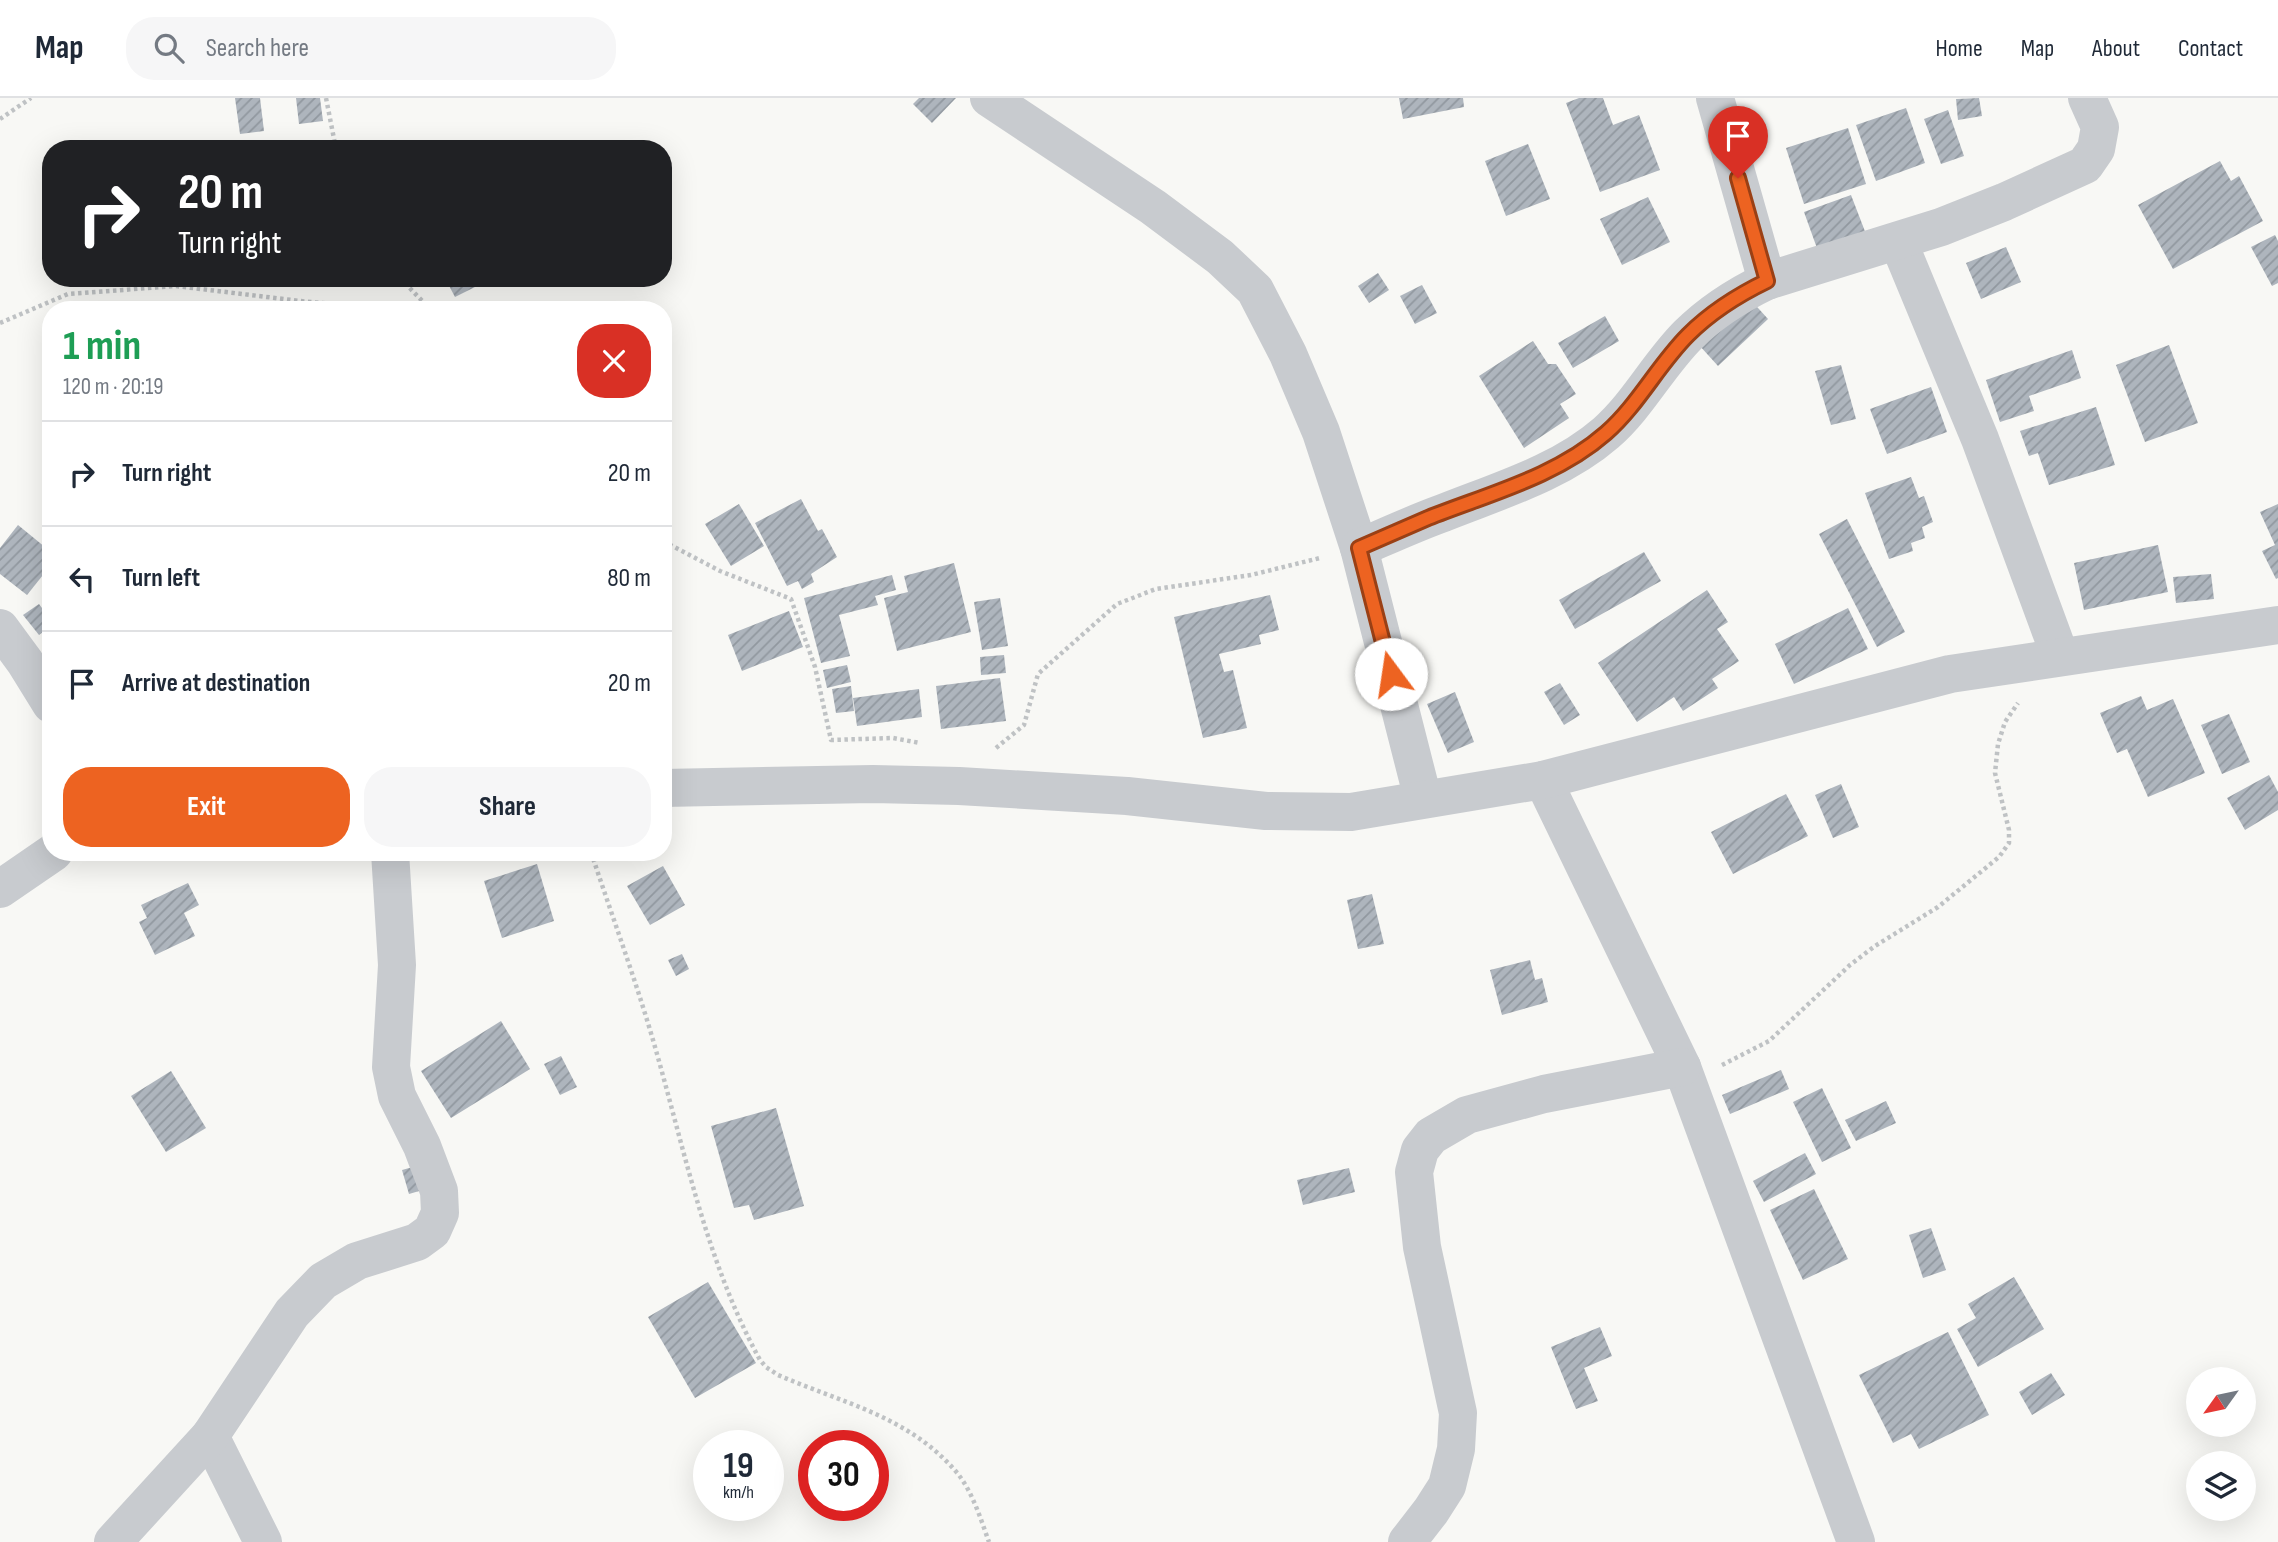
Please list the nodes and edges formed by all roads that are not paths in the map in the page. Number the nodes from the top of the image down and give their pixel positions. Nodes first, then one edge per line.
1 (989, 98) edge
2 (1715, 98) edge
3 (2087, 98) edge
4 (1898, 241) junction
5 (1767, 281) junction
6 (1359, 548) junction
7 (2278, 625) edge
8 (0, 628) edge
9 (2051, 658) junction
10 (42, 689) edge
11 (1543, 780) junction
12 (672, 788) edge
13 (1423, 799) junction
14 (42, 860) edge
15 (391, 861) edge
16 (0, 889) edge
17 (1685, 1073) junction
18 (210, 1436) junction
19 (113, 1542) edge
20 (263, 1542) edge
21 (1407, 1542) edge
22 (1856, 1542) edge

1 - 6 street
2 - 5 street
3 - 4 street
4 - 5 street
4 - 9 street
5 - 6 street
6 - 13 street
7 - 9 street
8 - 10 street
9 - 11 street
11 - 13 street
11 - 17 street
12 - 13 street
14 - 16 street
15 - 18 street
17 - 21 street
17 - 22 street
18 - 19 street
18 - 20 street

